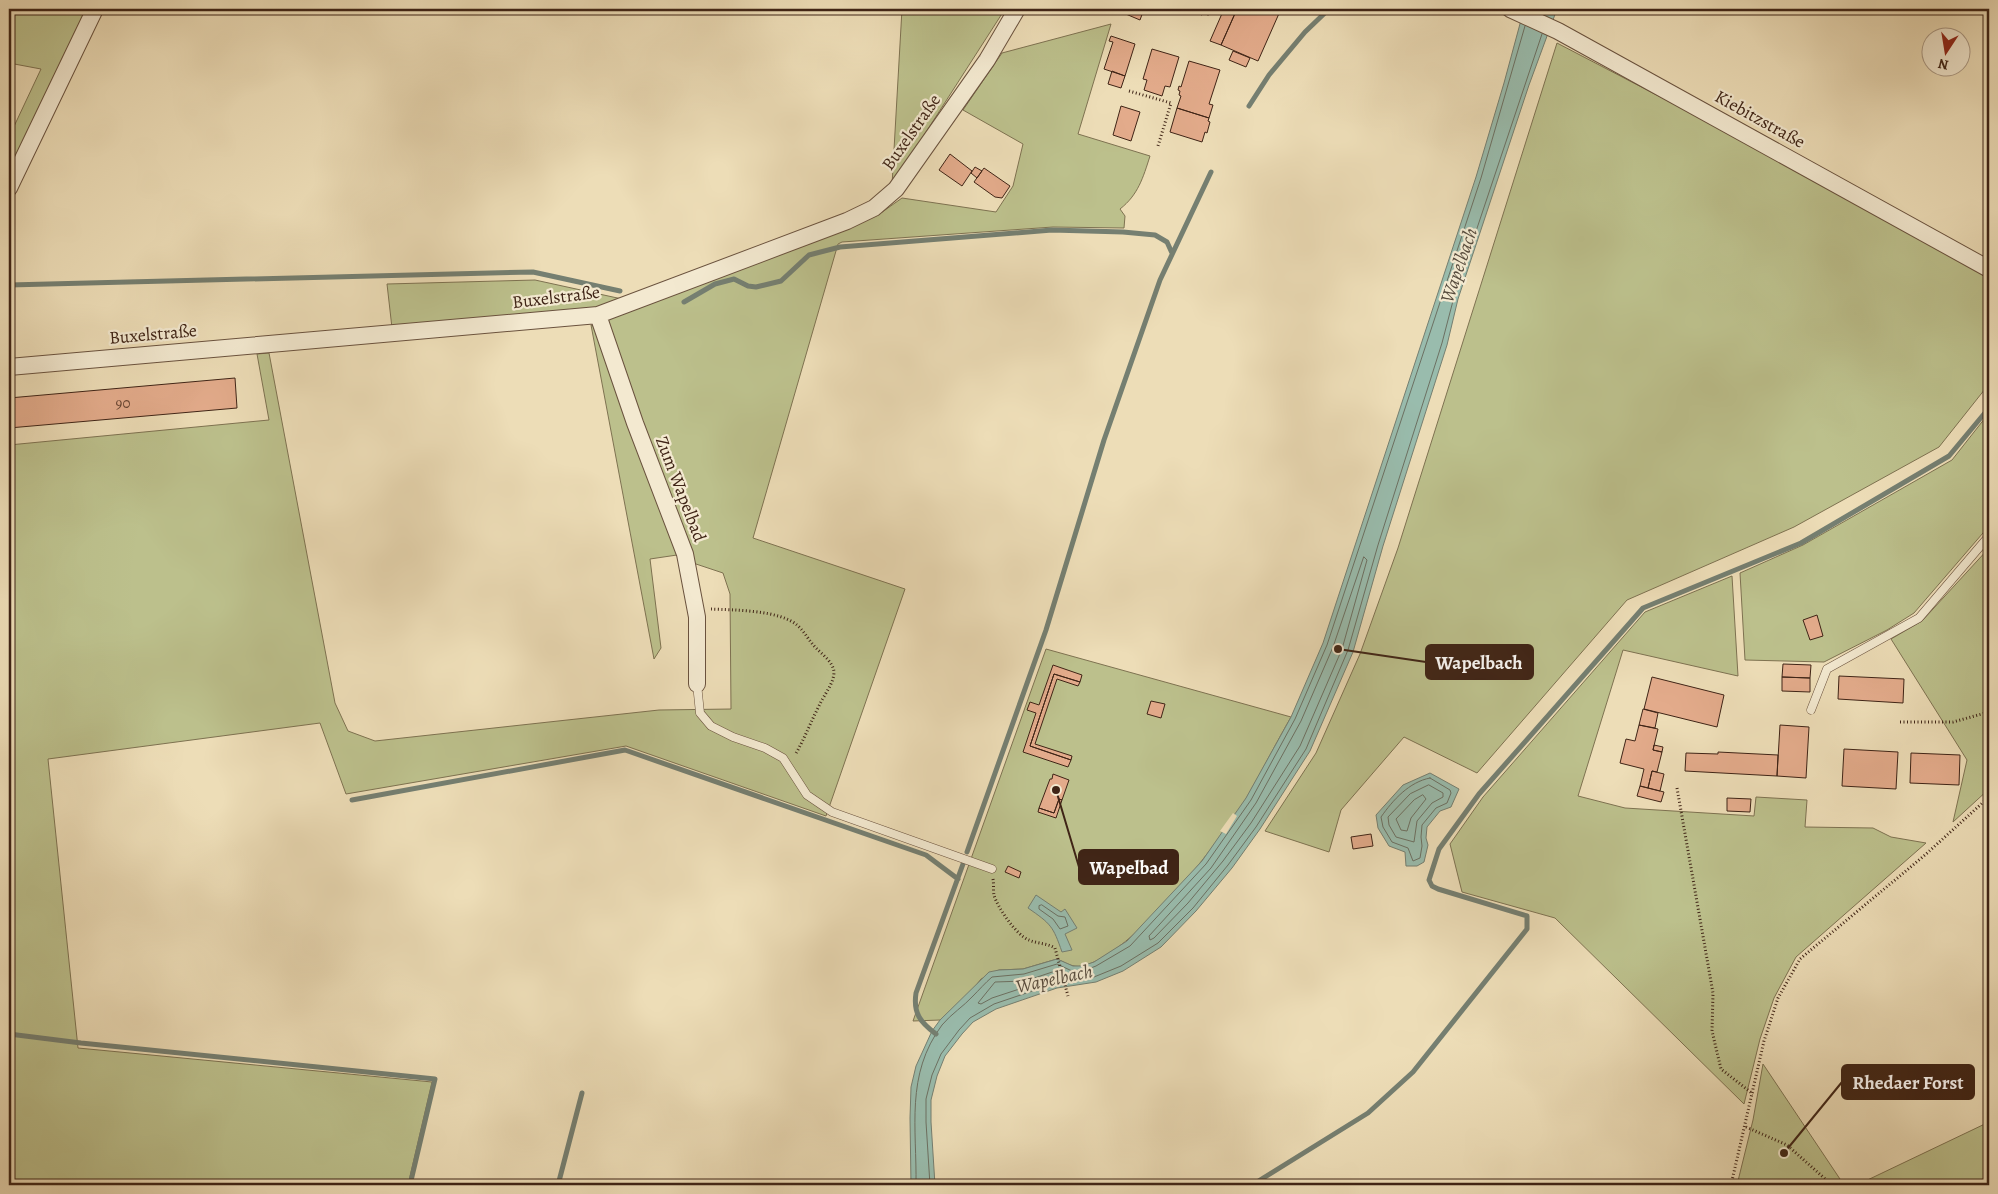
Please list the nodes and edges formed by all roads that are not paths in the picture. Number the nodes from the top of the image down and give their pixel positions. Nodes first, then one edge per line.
1 (95, 9) edge
2 (1017, 9) edge
3 (1514, 10) edge
4 (9, 188) edge
5 (1989, 269) edge
6 (598, 315) junction
7 (9, 367) edge
8 (1989, 536) edge
9 (697, 684) joint
10 (1811, 710) dead end
11 (992, 869) road end

1 - 4 street
2 - 6 street, Buxelstraße
3 - 5 street, Kiebitzstraße
6 - 7 street, Buxelstraße
6 - 9 street, Zum Wapelbad
8 - 10 lane
9 - 11 lane

